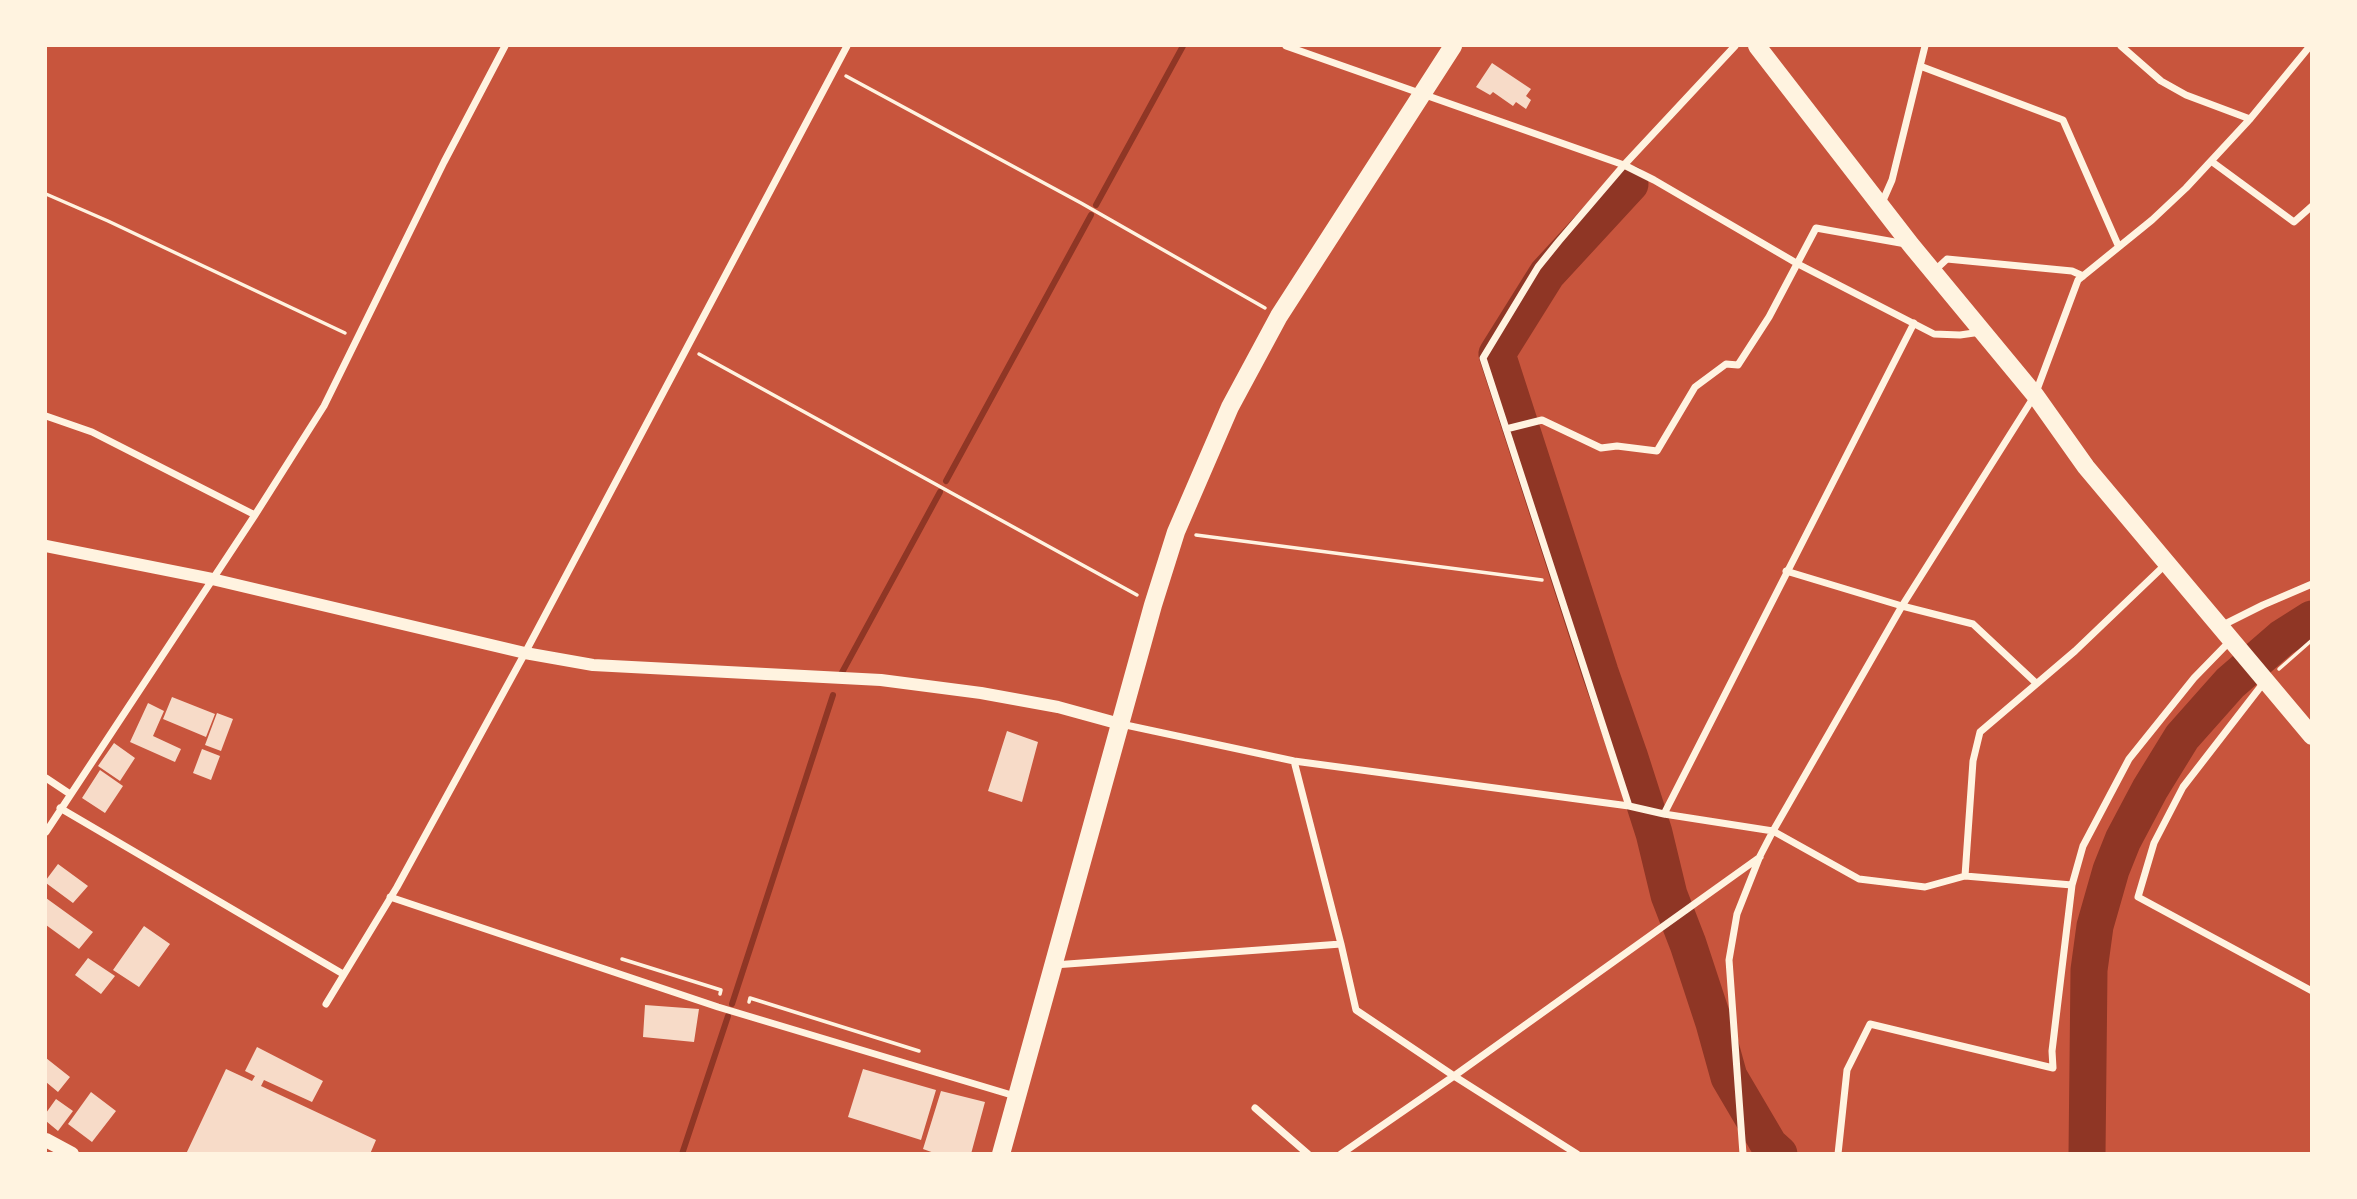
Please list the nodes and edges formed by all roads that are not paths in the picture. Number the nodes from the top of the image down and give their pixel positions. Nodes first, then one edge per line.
1 (505, 46) edge
2 (847, 46) edge
3 (1286, 46) edge
4 (1453, 46) edge
5 (1735, 46) edge
6 (1757, 46) edge
7 (1924, 46) edge
8 (2121, 46) edge
9 (2310, 46) edge
10 (1920, 65) junction
11 (1422, 94) junction
12 (2250, 119) junction
13 (2211, 161) junction
14 (1624, 165) junction
15 (1881, 206) junction
16 (2312, 206) edge
17 (1910, 245) junction
18 (2118, 246) junction
19 (1798, 264) junction
20 (1933, 272) junction
21 (2083, 276) junction
22 (1914, 323) junction
23 (1982, 332) junction
24 (2035, 395) junction
25 (46, 416) edge
26 (1506, 429) junction
27 (255, 515) junction
28 (46, 545) edge
29 (2167, 563) junction
30 (1786, 571) junction
31 (212, 579) junction
32 (2312, 584) edge
33 (1902, 606) junction
34 (2226, 633) junction
35 (525, 653) junction
36 (2265, 681) junction
37 (2036, 683) junction
38 (1120, 724) junction
39 (2312, 736) edge
40 (1294, 761) junction
41 (46, 778) edge
42 (70, 794) junction
43 (1629, 806) junction
44 (60, 808) junction
45 (1664, 814) junction
46 (1773, 831) junction
47 (46, 832) edge
48 (1760, 856) junction
49 (1965, 876) junction
50 (2072, 885) junction
51 (390, 897) junction
52 (1341, 944) junction
53 (1052, 965) junction
54 (343, 974) junction
55 (2312, 991) edge
56 (326, 1004) dead end
57 (1454, 1076) junction
58 (1016, 1096) junction
59 (1255, 1108) dead end
60 (46, 1140) edge
61 (72, 1153) edge
62 (1001, 1153) edge
63 (1308, 1153) edge
64 (1340, 1153) edge
65 (1577, 1153) edge
66 (1743, 1153) edge
67 (1838, 1153) edge

1 - 27 street
2 - 35 street
3 - 11 street
4 - 11 main road
5 - 14 street
6 - 15 main road
7 - 10 street
8 - 12 street
9 - 12 street
10 - 15 street
10 - 18 street
11 - 14 street
11 - 38 main road
12 - 13 street
13 - 16 street
13 - 18 street
14 - 19 street
14 - 26 street
15 - 17 main road
17 - 19 street
17 - 20 main road
18 - 21 street
19 - 22 street
19 - 26 street
20 - 21 street
20 - 23 main road
21 - 24 street
22 - 23 street
22 - 30 street
23 - 24 main road
24 - 29 main road
24 - 33 street
25 - 27 street
26 - 43 street
27 - 31 street
28 - 31 street
29 - 34 main road
29 - 37 street
30 - 33 street
30 - 45 street
31 - 35 street
31 - 42 street
32 - 34 street
33 - 37 street
33 - 46 street
34 - 36 main road
34 - 50 street
35 - 38 street
35 - 51 street
36 - 39 main road
36 - 55 street
37 - 49 street
38 - 40 street
38 - 53 main road
40 - 43 street
40 - 52 street
41 - 42 street
42 - 44 street
43 - 45 street
44 - 47 street
44 - 54 street
45 - 46 street
46 - 48 street
46 - 49 street
48 - 57 street
48 - 66 street
49 - 50 street
50 - 67 street
51 - 54 street
51 - 58 street
52 - 53 street
52 - 57 street
53 - 58 main road
54 - 56 street
57 - 64 street
57 - 65 street
58 - 62 main road
59 - 63 street
60 - 61 main road

